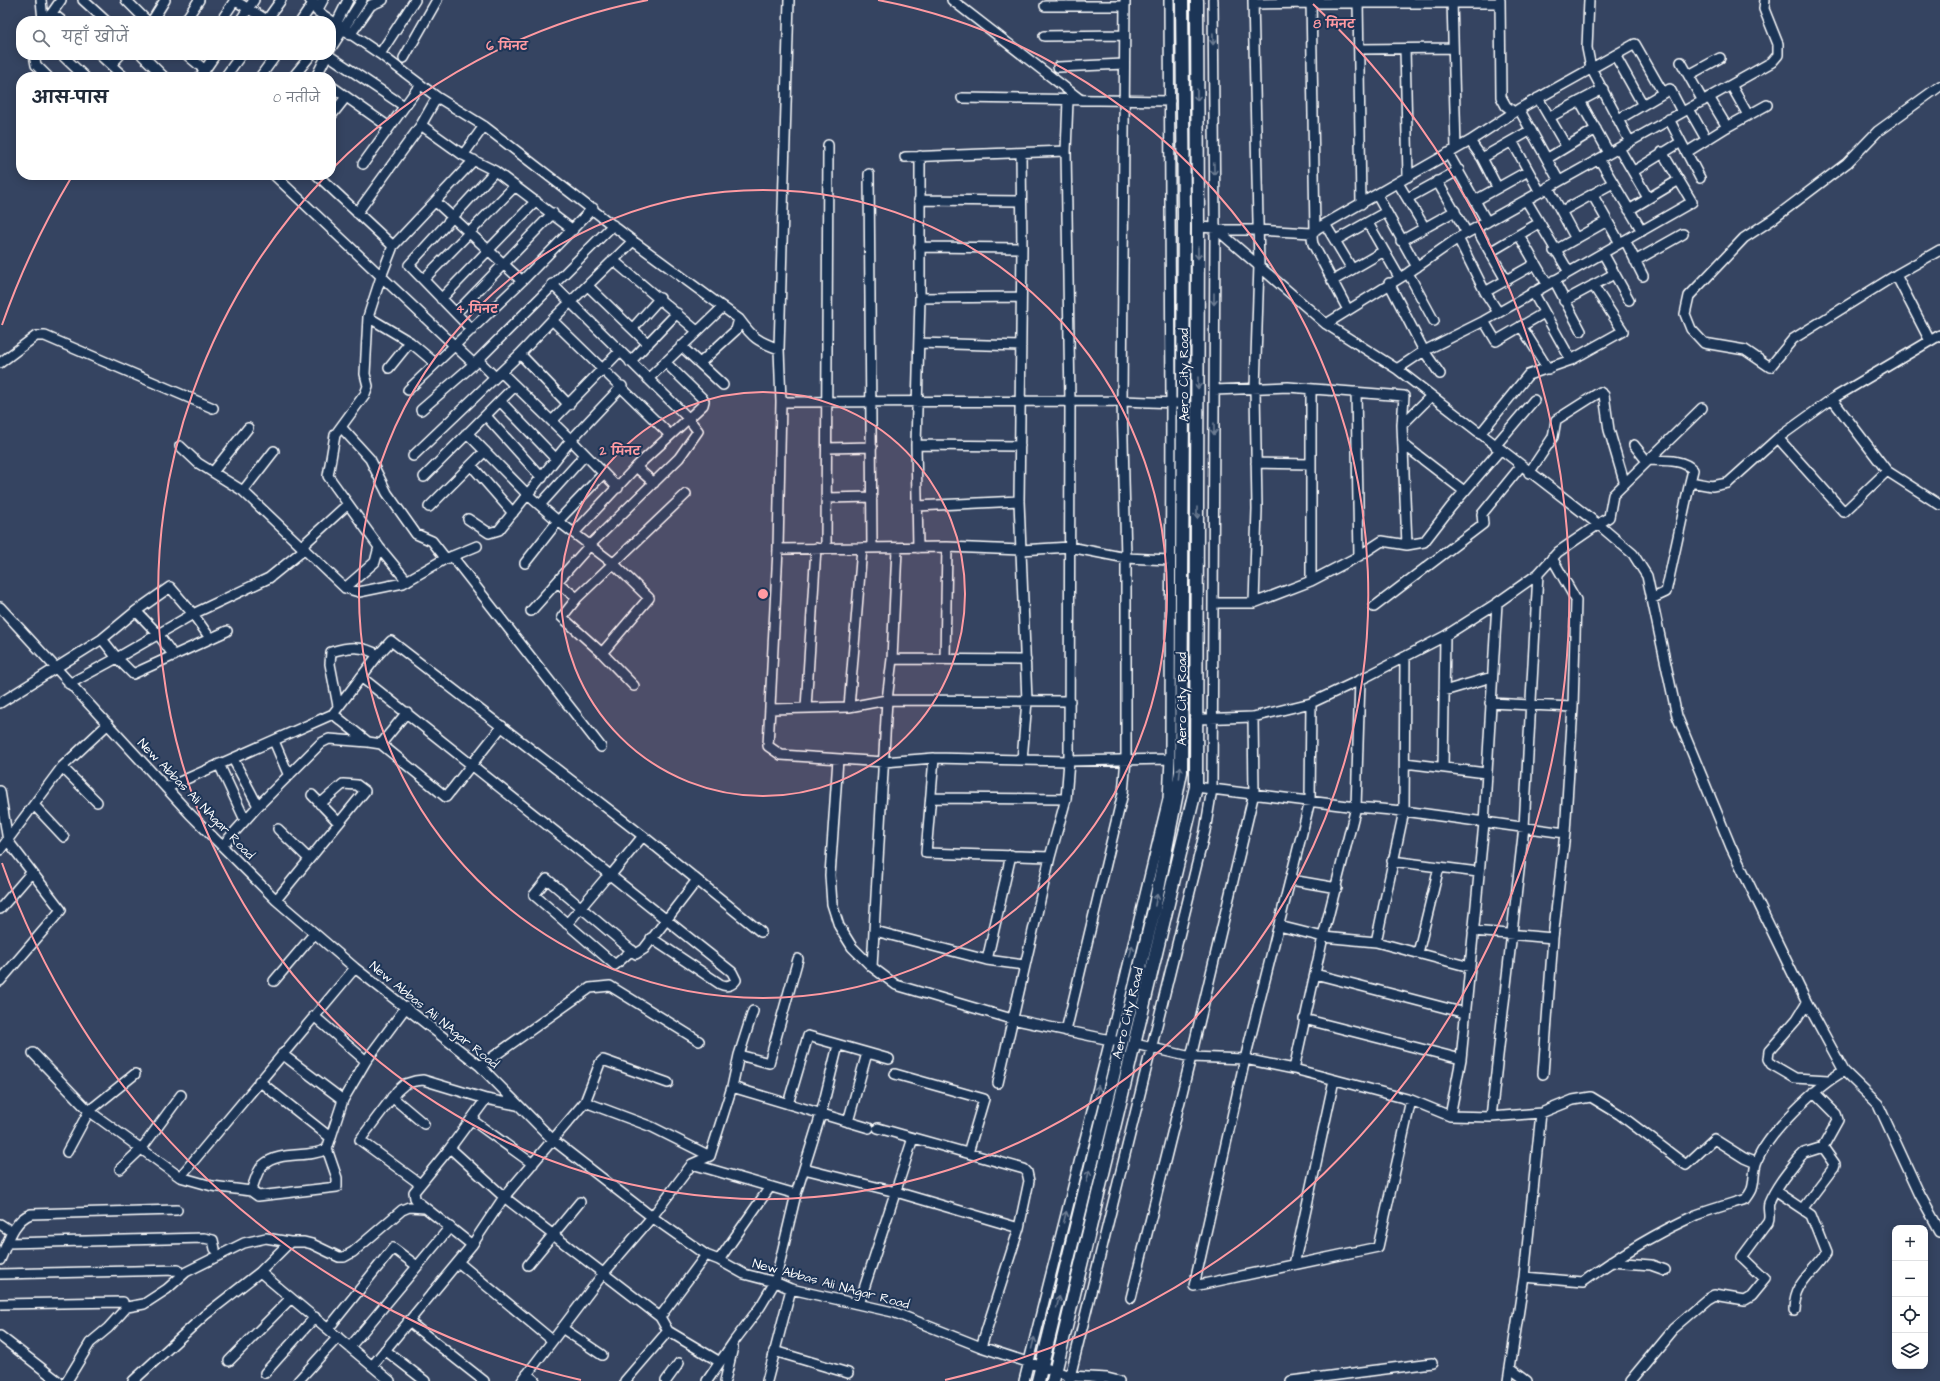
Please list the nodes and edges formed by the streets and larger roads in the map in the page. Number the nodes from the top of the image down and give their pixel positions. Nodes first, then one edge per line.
1 (41, 0) edge
2 (60, 0) edge
3 (83, 0) edge
4 (165, 0) edge
5 (199, 0) edge
6 (235, 0) edge
7 (254, 0) edge
8 (281, 0) edge
9 (348, 0) edge
10 (362, 0) edge
11 (383, 0) edge
12 (415, 0) edge
13 (437, 0) edge
14 (789, 0) edge
15 (952, 0) edge
16 (1169, 0) edge
17 (1182, 0) edge
18 (1197, 0) edge
19 (1213, 0) edge
20 (1589, 0) edge
21 (1765, 0) edge
22 (129, 1) edge
23 (1311, 1) edge
24 (1358, 1) edge
25 (1452, 1) edge
26 (1254, 2) edge
27 (1500, 2) edge
28 (316, 3) edge
29 (1124, 3) edge
30 (1045, 6) dead end
31 (249, 8) junction
32 (52, 13) junction
33 (43, 16) edge
34 (49, 16) edge
35 (56, 16) edge
36 (101, 16) edge
37 (142, 16) edge
38 (155, 16) edge
39 (188, 16) edge
40 (224, 16) edge
41 (243, 16) edge
42 (259, 16) edge
43 (270, 16) edge
44 (304, 16) edge
45 (327, 16) edge
46 (337, 28) edge
47 (350, 35) junction
48 (1124, 35) junction
49 (1044, 36) dead end
50 (1453, 48) junction
51 (1358, 49) junction
52 (1405, 49) junction
53 (380, 54) junction
54 (1615, 55) junction
55 (404, 58) dead end
56 (1720, 58) dead end
57 (35, 60) edge
58 (67, 60) edge
59 (106, 60) edge
60 (116, 60) edge
61 (147, 60) edge
62 (198, 60) edge
63 (211, 60) edge
64 (237, 60) edge
65 (272, 60) edge
66 (307, 60) edge
67 (325, 60) edge
68 (335, 60) edge
69 (1681, 62) dead end
70 (1124, 64) junction
71 (111, 65) junction
72 (1058, 67) dead end
73 (1591, 68) junction
74 (43, 72) edge
75 (81, 72) edge
76 (119, 72) edge
77 (159, 72) edge
78 (202, 72) edge
79 (203, 72) edge
80 (229, 72) edge
81 (264, 72) edge
82 (297, 72) edge
83 (319, 72) edge
84 (1689, 75) junction
85 (420, 85) junction
86 (1731, 85) junction
87 (1940, 86) edge
88 (1603, 89) junction
89 (336, 90) edge
90 (1663, 93) junction
91 (346, 97) junction
92 (437, 97) junction
93 (962, 98) dead end
94 (1538, 98) junction
95 (1706, 99) junction
96 (1068, 100) junction
97 (1081, 100) junction
98 (1124, 101) junction
99 (1170, 101) junction
100 (1580, 101) junction
101 (1642, 105) junction
102 (1767, 105) dead end
103 (404, 106) junction
104 (336, 110) edge
105 (1516, 110) junction
106 (1686, 110) junction
107 (1748, 115) junction
108 (1550, 117) junction
109 (1619, 119) junction
110 (1669, 119) junction
111 (421, 125) junction
112 (484, 126) junction
113 (1727, 126) junction
114 (389, 128) junction
115 (1596, 129) junction
116 (1531, 130) junction
117 (1706, 139) junction
118 (1470, 141) junction
119 (1512, 141) junction
120 (1630, 142) junction
121 (1681, 142) junction
122 (828, 145) dead end
123 (1566, 146) junction
124 (1619, 148) junction
125 (1066, 151) junction
126 (1452, 151) junction
127 (1662, 152) junction
128 (1687, 152) junction
129 (1610, 153) junction
130 (1021, 154) junction
131 (463, 155) junction
132 (920, 156) junction
133 (905, 157) dead end
134 (1482, 158) junction
135 (1548, 158) junction
136 (1599, 159) junction
137 (474, 160) junction
138 (363, 164) dead end
139 (1459, 170) junction
140 (495, 171) junction
141 (1528, 171) junction
142 (1634, 171) junction
143 (869, 174) dead end
144 (1408, 177) junction
145 (1700, 178) dead end
146 (279, 180) edge
147 (322, 180) edge
148 (1679, 180) junction
149 (1559, 181) junction
150 (1437, 182) junction
151 (1398, 183) junction
152 (1613, 183) junction
153 (515, 186) junction
154 (1497, 187) junction
155 (1548, 187) junction
156 (1540, 192) junction
157 (1592, 194) junction
158 (1377, 195) junction
159 (1408, 198) junction
160 (1648, 198) junction
161 (919, 200) junction
162 (1476, 200) junction
163 (1526, 200) junction
164 (536, 201) junction
165 (1021, 201) junction
166 (436, 202) junction
167 (1361, 204) junction
168 (592, 208) junction
169 (1629, 210) junction
170 (1455, 211) junction
171 (1562, 211) junction
172 (1386, 212) junction
173 (357, 213) junction
174 (553, 213) junction
175 (453, 218) junction
176 (1607, 221) junction
177 (1487, 222) junction
178 (1368, 223) junction
179 (1539, 223) junction
180 (1325, 224) junction
181 (613, 225) junction
182 (1198, 227) junction
183 (1426, 228) junction
184 (1476, 228) junction
185 (1216, 229) junction
186 (573, 230) junction
187 (1257, 230) junction
188 (1642, 231) junction
189 (470, 232) junction
190 (1314, 232) junction
191 (1467, 233) junction
192 (1683, 234) dead end
193 (1519, 235) junction
194 (1458, 238) junction
195 (1576, 239) junction
196 (1336, 240) junction
197 (1401, 240) junction
198 (633, 241) junction
199 (1622, 242) junction
200 (393, 246) junction
201 (919, 247) junction
202 (1022, 248) junction
203 (489, 249) junction
204 (1940, 250) edge
205 (1384, 251) junction
206 (1554, 251) junction
207 (1490, 252) junction
208 (1603, 253) junction
209 (613, 260) junction
210 (1635, 261) junction
211 (504, 264) junction
212 (1535, 264) junction
213 (1259, 265) junction
214 (1417, 267) junction
215 (1352, 269) junction
216 (1568, 272) junction
217 (1408, 273) junction
218 (1614, 274) junction
219 (1896, 275) junction
220 (1643, 276) dead end
221 (380, 277) junction
222 (1400, 277) junction
223 (424, 280) junction
224 (1506, 280) junction
225 (522, 281) junction
226 (1332, 281) junction
227 (1550, 282) junction
228 (1389, 283) junction
229 (552, 284) junction
230 (1593, 285) junction
231 (588, 286) junction
232 (1485, 292) junction
233 (1533, 292) junction
234 (1020, 297) junction
235 (660, 298) junction
236 (920, 298) junction
237 (441, 299) junction
238 (1564, 300) junction
239 (1629, 300) dead end
240 (571, 302) junction
241 (723, 307) junction
242 (1348, 310) junction
243 (1498, 312) junction
244 (456, 313) junction
245 (677, 313) junction
246 (1544, 313) junction
247 (368, 317) junction
248 (739, 319) junction
249 (552, 320) junction
250 (1434, 321) dead end
251 (1484, 321) junction
252 (1326, 324) junction
253 (1521, 326) junction
254 (633, 328) junction
255 (472, 330) junction
256 (697, 331) junction
257 (1581, 331) dead end
258 (1940, 335) edge
259 (1930, 341) junction
260 (410, 342) junction
261 (919, 343) junction
262 (648, 344) junction
263 (455, 345) junction
264 (681, 346) junction
265 (1021, 346) junction
266 (779, 349) junction
267 (620, 351) junction
268 (1424, 351) junction
269 (520, 354) junction
270 (1571, 360) junction
271 (476, 362) junction
272 (630, 362) junction
273 (665, 362) junction
274 (435, 363) junction
275 (700, 363) junction
276 (0, 364) edge
277 (389, 368) dead end
278 (603, 369) junction
279 (1397, 369) junction
280 (1548, 369) junction
281 (1440, 374) dead end
282 (498, 375) junction
283 (648, 378) junction
284 (723, 385) dead end
285 (515, 386) junction
286 (622, 386) junction
287 (1255, 389) junction
288 (1311, 389) junction
289 (408, 390) dead end
290 (1214, 390) junction
291 (1356, 392) junction
292 (1431, 396) junction
293 (1832, 399) junction
294 (1534, 400) dead end
295 (500, 401) junction
296 (826, 401) junction
297 (1122, 401) junction
298 (781, 402) junction
299 (871, 402) junction
300 (918, 402) junction
301 (1020, 402) junction
302 (1070, 402) junction
303 (1177, 403) junction
304 (569, 405) junction
305 (213, 408) dead end
306 (1702, 408) dead end
307 (421, 410) dead end
308 (486, 416) junction
309 (688, 418) junction
310 (552, 421) junction
311 (1402, 425) junction
312 (341, 426) junction
313 (248, 428) dead end
314 (467, 433) junction
315 (669, 434) junction
316 (1480, 434) junction
317 (1778, 438) junction
318 (571, 440) junction
319 (1403, 444) junction
320 (916, 445) junction
321 (1634, 445) dead end
322 (180, 446) dead end
323 (1020, 446) junction
324 (872, 447) junction
325 (827, 448) junction
326 (1497, 448) junction
327 (274, 451) dead end
328 (485, 451) junction
329 (585, 455) junction
330 (413, 456) dead end
331 (556, 459) junction
332 (1646, 460) junction
333 (1256, 463) junction
334 (1311, 464) junction
335 (471, 465) junction
336 (1521, 466) junction
337 (636, 467) junction
338 (1888, 471) junction
339 (213, 472) junction
340 (1530, 473) junction
341 (603, 474) junction
342 (424, 477) dead end
343 (542, 478) junction
344 (1624, 481) junction
345 (1690, 482) junction
346 (654, 483) junction
347 (618, 488) junction
348 (243, 491) junction
349 (1464, 491) junction
350 (528, 494) junction
351 (686, 494) dead end
352 (872, 497) junction
353 (826, 498) junction
354 (1019, 501) junction
355 (348, 504) junction
356 (540, 505) junction
357 (1940, 505) edge
358 (917, 506) junction
359 (430, 508) dead end
360 (514, 513) junction
361 (468, 519) dead end
362 (558, 521) junction
363 (1599, 525) junction
364 (574, 533) junction
365 (590, 545) junction
366 (1407, 545) junction
367 (477, 546) dead end
368 (379, 547) junction
369 (947, 547) junction
370 (1070, 547) junction
371 (303, 548) junction
372 (821, 548) junction
373 (862, 548) junction
374 (872, 548) junction
375 (918, 548) junction
376 (778, 549) junction
377 (897, 549) junction
378 (1021, 550) junction
379 (1359, 556) junction
380 (449, 558) junction
381 (1126, 558) junction
382 (1552, 558) junction
383 (1176, 560) junction
384 (1197, 562) junction
385 (525, 563) dead end
386 (614, 564) junction
387 (1538, 574) junction
388 (407, 581) junction
389 (1311, 581) junction
390 (557, 582) junction
391 (345, 588) junction
392 (577, 598) junction
393 (1652, 599) junction
394 (1214, 603) junction
395 (1254, 603) junction
396 (1497, 603) junction
397 (0, 607) edge
398 (1374, 607) dead end
399 (136, 611) junction
400 (531, 611) dead end
401 (193, 614) junction
402 (227, 631) dead end
403 (158, 634) junction
404 (1445, 636) junction
405 (210, 638) junction
406 (102, 639) junction
407 (602, 653) junction
408 (378, 655) junction
409 (174, 656) junction
410 (117, 658) junction
411 (1405, 658) junction
412 (892, 659) junction
413 (944, 659) junction
414 (1026, 660) junction
415 (56, 669) junction
416 (361, 677) junction
417 (1492, 677) junction
418 (1360, 680) junction
419 (69, 684) junction
420 (634, 686) dead end
421 (1444, 691) junction
422 (887, 700) junction
423 (1027, 701) junction
424 (1070, 702) junction
425 (0, 703) edge
426 (1310, 703) junction
427 (1490, 703) junction
428 (1530, 704) junction
429 (338, 706) junction
430 (849, 707) junction
431 (1573, 707) junction
432 (806, 708) junction
433 (770, 709) junction
434 (407, 712) junction
435 (333, 714) junction
436 (1253, 716) junction
437 (1213, 718) junction
438 (1196, 719) junction
439 (108, 724) junction
440 (502, 726) junction
441 (274, 741) junction
442 (368, 742) junction
443 (381, 744) junction
444 (601, 747) dead end
445 (934, 758) junction
446 (233, 759) junction
447 (838, 759) junction
448 (1126, 759) junction
449 (1170, 759) junction
450 (1022, 760) junction
451 (1069, 761) junction
452 (884, 762) junction
453 (1405, 763) junction
454 (219, 764) junction
455 (472, 764) junction
456 (62, 767) junction
457 (1442, 767) junction
458 (1486, 773) junction
459 (289, 776) junction
460 (1196, 787) junction
461 (166, 788) junction
462 (1212, 789) junction
463 (0, 791) edge
464 (1254, 793) junction
465 (312, 795) dead end
466 (931, 798) junction
467 (1066, 799) junction
468 (1310, 801) junction
469 (97, 802) dead end
470 (320, 804) junction
471 (34, 805) junction
472 (258, 806) junction
473 (1356, 807) junction
474 (1404, 811) junction
475 (245, 820) junction
476 (339, 823) junction
477 (1484, 823) junction
478 (1524, 827) junction
479 (278, 829) dead end
480 (1565, 833) junction
481 (643, 836) junction
482 (64, 837) dead end
483 (8, 841) junction
484 (222, 846) junction
485 (0, 850) edge
486 (1011, 856) junction
487 (1050, 857) junction
488 (309, 859) junction
489 (1392, 862) junction
490 (1439, 867) junction
491 (1478, 872) junction
492 (31, 873) junction
493 (611, 875) junction
494 (697, 880) junction
495 (1290, 880) junction
496 (1337, 888) junction
497 (276, 900) junction
498 (581, 908) junction
499 (0, 909) edge
500 (666, 919) junction
501 (567, 924) junction
502 (1279, 926) junction
503 (875, 931) junction
504 (1473, 931) junction
505 (761, 932) dead end
506 (314, 934) junction
507 (1512, 934) junction
508 (1323, 937) junction
509 (652, 938) junction
510 (1554, 938) junction
511 (1376, 942) junction
512 (632, 950) junction
513 (1418, 953) junction
514 (798, 959) dead end
515 (987, 960) junction
516 (1024, 966) junction
517 (872, 967) junction
518 (355, 968) junction
519 (1470, 968) junction
520 (3, 971) edge
521 (1315, 974) junction
522 (274, 981) dead end
523 (0, 982) edge
524 (1808, 1003) junction
525 (406, 1007) junction
526 (753, 1011) dead end
527 (1465, 1013) junction
528 (314, 1016) junction
529 (1012, 1019) junction
530 (1304, 1019) junction
531 (1066, 1031) junction
532 (699, 1041) dead end
533 (1115, 1041) junction
534 (1135, 1044) junction
535 (838, 1045) junction
536 (1151, 1048) junction
537 (33, 1053) dead end
538 (867, 1053) junction
539 (282, 1054) junction
540 (739, 1054) junction
541 (1191, 1056) junction
542 (1245, 1058) junction
543 (890, 1059) dead end
544 (1461, 1059) junction
545 (366, 1061) junction
546 (480, 1066) junction
547 (1294, 1069) junction
548 (1844, 1071) junction
549 (135, 1074) dead end
550 (895, 1074) dead end
551 (1543, 1074) dead end
552 (1334, 1080) junction
553 (1828, 1080) junction
554 (259, 1081) junction
555 (668, 1083) dead end
556 (998, 1083) dead end
557 (732, 1086) junction
558 (1814, 1092) junction
559 (181, 1095) dead end
560 (392, 1097) junction
561 (486, 1099) junction
562 (343, 1100) junction
563 (1411, 1100) junction
564 (586, 1102) junction
565 (788, 1104) junction
566 (517, 1105) junction
567 (90, 1111) junction
568 (1541, 1113) junction
569 (821, 1114) junction
570 (1450, 1116) junction
571 (1491, 1117) junction
572 (472, 1120) junction
573 (848, 1122) junction
574 (424, 1124) dead end
575 (331, 1138) junction
576 (913, 1138) junction
577 (553, 1140) junction
578 (1823, 1147) junction
579 (142, 1148) junction
580 (450, 1148) junction
581 (327, 1150) junction
582 (67, 1152) dead end
583 (968, 1153) junction
584 (710, 1156) junction
585 (1756, 1163) junction
586 (533, 1164) junction
587 (692, 1164) junction
588 (120, 1169) dead end
589 (804, 1169) junction
590 (180, 1176) junction
591 (420, 1184) junction
592 (770, 1187) junction
593 (251, 1191) junction
594 (1774, 1191) junction
595 (896, 1192) junction
596 (796, 1194) junction
597 (504, 1197) junction
598 (580, 1202) dead end
599 (425, 1208) junction
600 (1803, 1208) junction
601 (177, 1210) dead end
602 (652, 1217) junction
603 (0, 1224) edge
604 (450, 1227) junction
605 (1019, 1228) junction
606 (1940, 1231) edge
607 (12, 1232) junction
608 (553, 1235) junction
609 (290, 1242) junction
610 (8, 1243) junction
611 (472, 1245) junction
612 (215, 1249) dead end
613 (706, 1255) junction
614 (0, 1260) edge
615 (719, 1260) junction
616 (458, 1262) junction
617 (1611, 1262) junction
618 (528, 1265) dead end
619 (1294, 1265) junction
620 (417, 1266) junction
621 (178, 1270) dead end
622 (1666, 1270) dead end
623 (260, 1272) junction
624 (0, 1274) edge
625 (603, 1274) junction
626 (1524, 1277) junction
627 (775, 1282) junction
628 (791, 1289) junction
629 (291, 1298) junction
630 (1131, 1298) dead end
631 (123, 1302) dead end
632 (0, 1304) edge
633 (859, 1304) junction
634 (1794, 1310) dead end
635 (315, 1317) junction
636 (660, 1317) junction
637 (408, 1321) junction
638 (562, 1328) junction
639 (328, 1329) junction
640 (668, 1331) junction
641 (0, 1336) edge
642 (338, 1337) junction
643 (552, 1340) junction
644 (735, 1340) junction
645 (350, 1347) junction
646 (981, 1347) junction
647 (384, 1350) junction
648 (774, 1351) junction
649 (602, 1355) dead end
650 (228, 1361) dead end
651 (720, 1362) junction
652 (680, 1363) dead end
653 (1028, 1363) junction
654 (1432, 1363) dead end
655 (372, 1366) junction
656 (1042, 1367) junction
657 (265, 1373) dead end
658 (848, 1374) dead end
659 (1510, 1375) edge
660 (1054, 1376) edge
661 (524, 1378) edge
662 (1070, 1379) edge
663 (1107, 1380) edge
664 (58, 1381) edge
665 (66, 1381) edge
666 (133, 1381) edge
667 (298, 1381) edge
668 (390, 1381) edge
669 (425, 1381) edge
670 (484, 1381) edge
671 (535, 1381) edge
672 (625, 1381) edge
673 (666, 1381) edge
674 (707, 1381) edge
675 (725, 1381) edge
676 (767, 1381) edge
677 (1024, 1381) edge
678 (1038, 1381) edge
679 (1119, 1381) edge
680 (1291, 1381) edge
681 (1527, 1381) edge
682 (1630, 1381) edge

1 - 33 street
2 - 32 street
3 - 36 street
4 - 38 street
5 - 39 street
6 - 31 street
6 - 40 street
7 - 31 street
8 - 43 street
9 - 46 street
10 - 46 street
11 - 47 street
12 - 53 street
13 - 55 street
14 - 266 street
15 - 97 street
16 - 99 street
17 - 303 street, Aero City Road
18 -> 182 street, Aero City Road
19 -> 185 street
20 - 73 street
21 - 86 street
22 - 37 street
23 - 24 street
23 - 26 street
23 - 190 street
24 - 25 street
24 - 51 street
25 - 27 street
25 - 50 street
26 - 187 street
27 - 105 street
28 - 44 street
28 - 45 street
29 - 30 street
29 - 48 street
31 - 41 street
31 - 42 street
32 - 34 street
32 - 35 street
46 - 47 street
47 - 53 street
48 - 49 street
48 - 70 street
50 - 52 street
50 - 126 street
51 - 52 street
51 - 167 street
52 - 144 street
53 - 85 street
54 - 73 street
54 - 90 street
54 - 101 street
56 - 84 street
57 - 74 street
58 - 75 street
59 - 71 street
60 - 71 street
61 - 77 street
62 - 78 street
63 - 79 street
64 - 80 street
65 - 81 street
66 - 82 street
67 - 83 street
68 - 103 street
69 - 84 street
70 - 72 street
70 - 98 street
71 - 76 street
73 - 88 street
73 - 94 street
84 - 95 street
85 - 92 street
85 - 103 street
86 - 95 street
86 - 107 street
87 - 219 street
88 - 100 street
88 - 109 street
89 - 91 street
90 - 101 street
90 - 106 street
91 - 104 street
91 - 114 street
92 - 111 street
92 - 112 street
93 - 96 street
94 - 105 street
94 - 108 street
95 - 106 street
95 - 113 street
96 - 97 street
96 - 125 street
97 - 98 street
98 - 99 street
98 - 297 street
99 - 303 street
100 - 108 street
100 - 115 street
101 - 109 street
102 - 107 street
103 - 114 street
105 - 116 street
105 - 118 street
106 - 110 street
106 - 117 street
107 - 113 street
108 - 123 street
109 - 120 street
110 - 120 street
110 - 121 street
111 - 131 street
111 - 173 street
112 - 131 street
112 - 168 street
113 - 117 street
114 - 138 street
115 - 123 street
115 - 129 street
116 - 119 street
116 - 135 street
117 - 128 street
118 - 126 street
118 - 134 street
119 - 134 street
119 - 141 street
120 - 124 street
121 - 127 street
121 - 128 street
122 - 296 street
123 - 135 street
124 - 129 street
124 - 142 street
125 - 130 street
125 - 302 street
126 - 139 street
126 - 144 street
127 - 142 street
127 - 148 street
128 - 145 street
129 - 136 street
130 - 132 street
130 - 165 street
131 - 137 street
132 - 133 street
132 - 161 street
134 - 154 street
135 - 149 street
136 - 149 street
136 - 152 street
137 - 140 street
137 - 166 street
139 - 150 street
139 - 162 street
140 - 153 street
140 - 175 street
141 - 154 street
141 - 156 street
142 - 160 street
143 - 299 street
144 - 151 street
146 - 221 street
147 - 173 street
148 - 160 street
148 - 188 street
149 - 155 street
150 - 159 street
150 - 170 street
151 - 158 street
151 - 159 street
152 - 157 street
152 - 169 street
153 - 164 street
153 - 189 street
154 - 162 street
155 - 156 street
155 - 171 street
156 - 163 street
157 - 171 street
157 - 176 street
158 - 167 street
158 - 172 street
159 - 183 street
160 - 169 street
161 - 165 street
161 - 201 street
162 - 177 street
163 - 177 street
163 - 179 street
164 - 174 street
164 - 203 street
165 - 202 street
166 - 175 street
166 - 200 street
167 - 180 street
168 - 181 street
168 - 186 street
169 - 188 street
170 - 183 street
170 - 191 street
171 - 195 street
172 - 178 street
172 - 197 street
173 - 200 street
174 - 186 street
174 - 211 street
175 - 189 street
175 - 223 street
176 - 195 street
176 - 199 street
177 - 184 street
178 - 196 street
178 - 205 street
179 - 193 street
179 - 206 street
180 - 190 street
180 - 196 street
181 - 198 street
181 - 229 street
182 - 185 street
182 -> 384 street, Aero City Road
183 - 197 street
184 - 191 street
184 - 207 street
185 - 187 street
185 - 213 street
185 -> 290 street
186 - 225 street
187 - 190 street
187 - 213 street
188 - 199 street
189 - 203 street
189 - 223 street
190 - 226 street
191 - 194 street
192 - 210 street
193 - 207 street
193 - 212 street
194 - 214 street
194 - 232 street
195 - 206 street
196 - 215 street
197 - 214 street
198 - 209 street
198 - 241 street
199 - 208 street
199 - 210 street
200 - 221 street
201 - 202 street
201 - 236 street
202 - 234 street
203 - 211 street
203 - 237 street
204 - 219 street
205 - 215 street
205 - 222 street
206 - 216 street
207 - 224 street
208 - 216 street
208 - 218 street
209 - 231 street
209 - 235 street
210 - 220 street
211 - 225 street
211 - 244 street
212 - 224 street
212 - 227 street
213 - 252 street
213 - 287 street
214 - 217 street
215 - 226 street
216 - 227 street
217 - 222 street
217 - 250 street
218 - 230 street
218 - 239 street
219 - 259 street
221 - 247 street
221 - 263 street
222 - 228 street
223 - 237 street
224 - 232 street
225 - 255 street
226 - 242 street
227 - 233 street
227 - 238 street
228 - 242 street
228 - 268 street
229 - 240 street
229 - 271 street
230 - 238 street
230 - 270 street
231 - 240 street
231 - 254 street
232 - 243 street
233 - 243 street
233 - 246 street
234 - 236 street
234 - 265 street
235 - 245 street
235 - 254 street
236 - 261 street
237 - 244 street
238 - 257 street
240 - 249 street
240 - 267 street
241 - 248 street
241 - 256 street
242 - 252 street
243 - 251 street
244 - 255 street
245 - 256 street
245 - 262 street
246 - 253 street
246 - 270 street
247 - 260 street
247 - 312 street
248 - 266 street
248 - 275 street
249 - 269 street
249 - 278 street
251 - 253 street
251 - 268 street
252 - 279 street
253 - 280 street
254 - 262 street
255 - 263 street
256 - 264 street
258 - 259 street
259 - 293 street
260 - 274 street
260 - 277 street
261 - 265 street
261 - 300 street
262 - 272 street
263 - 271 street
263 - 274 street
264 - 273 street
264 - 275 street
265 - 301 street
266 - 298 street
267 - 272 street
267 - 278 street
268 - 279 street
268 - 281 street
269 - 282 street
269 - 304 street
270 - 280 street
271 - 282 street
271 - 307 street
272 - 283 street
273 - 283 street
273 - 309 street
274 - 289 street
275 - 284 street
276 - 305 street
278 - 286 street
278 - 304 street
279 - 292 street
280 - 316 street
282 - 285 street
282 - 330 street
283 - 309 street
285 - 295 street
285 - 310 street
286 - 315 street
286 - 318 street
287 - 288 street
287 - 290 street
287 - 333 street
288 - 291 street
288 - 334 street
290 -> 394 street
291 - 311 street
291 - 379 street
292 - 311 street
292 - 316 street
293 - 317 street
293 - 338 street
294 - 326 street
295 - 308 street
295 - 331 street
296 - 298 street
296 - 299 street
296 - 325 street
297 - 302 street
297 - 303 street
297 - 381 street
298 - 376 street
299 - 300 street
299 - 324 street
300 - 301 street
300 - 320 street
301 - 302 street
301 - 323 street
302 - 370 street
303 - 383 street, Aero City Road
304 - 310 street
306 - 332 street
308 - 314 street
308 - 343 street
309 - 315 street
309 - 346 street
310 - 318 street
311 - 319 street
312 - 355 street
312 - 380 street
313 - 339 street
314 - 328 street
314 - 342 street
315 - 337 street
316 - 326 street
317 - 338 street
317 - 345 street
318 - 329 street
318 - 331 street
319 - 349 street
319 - 366 street
320 - 323 street
320 - 358 street
321 - 332 street
322 - 339 street
323 - 354 street
324 - 325 street
324 - 352 street
325 - 353 street
326 - 336 street
326 - 349 street
327 - 348 street
328 - 335 street
328 - 350 street
329 - 341 street
329 - 356 street
331 - 343 street
332 - 344 street
332 - 345 street
333 - 334 street
333 - 395 street
334 - 389 street
335 - 359 street
335 - 360 street
336 - 340 street
336 - 398 street
337 - 346 street
337 - 347 street
338 - 357 street
339 - 348 street
340 - 344 street
340 - 363 street
341 - 347 street
341 - 362 street
343 - 350 street
344 - 363 street
345 - 393 street
346 - 365 street
347 - 364 street
348 - 371 street
349 - 366 street
350 - 356 street
350 - 360 street
351 - 386 street
352 - 353 street
352 - 374 street
353 - 372 street
354 - 358 street
354 - 378 street
355 - 368 street
355 - 371 street
356 - 362 street
358 - 375 street
360 - 361 street
362 - 364 street
362 - 385 street
363 - 382 street
363 - 393 street
364 - 365 street
365 - 386 street
365 - 390 street
366 - 379 street
367 - 380 street
368 - 388 street
368 - 391 street
369 - 375 street
369 - 378 street
369 - 413 street
370 - 378 street
370 - 381 street
370 - 424 street
371 - 391 street
371 - 401 street
372 - 373 street
372 - 376 street
372 - 432 street
373 - 374 street
373 - 430 street
374 - 377 street
375 - 377 street
376 - 433 street
377 - 412 street
378 - 414 street
379 - 389 street
380 - 388 street
380 - 444 street
381 - 383 street
381 - 448 street
382 - 387 street
382 - 431 street
383 - 384 street
383 - 449 street
533 -> 383 street, Aero City Road
384 - 438 street, Aero City Road
386 - 392 street
386 - 407 street
387 - 396 street
387 - 428 street
388 - 391 street
389 - 395 street
390 - 392 street
390 - 400 street
392 - 407 street
393 - 524 street
394 - 395 street
394 - 437 street
396 - 404 street
396 - 417 street
397 - 415 street, New Abbas Ali NAgar Road
399 - 401 street
399 - 403 street
399 - 406 street
401 - 403 street
401 - 405 street
402 - 405 street
403 - 409 street
403 - 410 street
404 - 411 street
404 - 421 street
405 - 409 street
406 - 410 street
406 - 415 street
407 - 420 street
408 - 416 street
408 - 429 street
408 - 440 street
409 - 410 street
410 - 419 street
411 - 418 street
411 - 453 street
412 - 413 street
412 - 422 street
413 - 414 street
414 - 423 street
415 - 419 street, New Abbas Ali NAgar Road
415 - 425 street
416 - 429 street
416 - 434 street
417 - 421 street
417 - 427 street
418 - 426 street
418 - 473 street
419 - 439 street, New Abbas Ali NAgar Road
421 - 457 street
422 - 423 street
422 - 430 street
422 - 452 street
423 - 424 street
423 - 450 street
424 - 451 street
426 - 436 street
426 - 468 street
427 - 428 street
427 - 458 street
428 - 431 street
428 - 478 street
429 - 435 street
430 - 432 street
431 - 480 street
432 - 433 street
433 - 447 street
434 - 443 street
434 - 455 street
435 - 441 street
435 - 442 street
436 - 437 street
436 - 464 street
437 - 438 street
437 - 462 street
438 - 460 street, Aero City Road
439 - 456 street
439 - 461 street, New Abbas Ali NAgar Road
440 - 455 street
440 - 481 street
441 - 446 street
441 - 459 street
442 - 443 street
442 - 459 street
443 - 455 street
445 - 450 street
445 - 452 street
445 - 466 street
446 - 454 street
446 - 472 street
447 - 452 street
447 - 517 street
448 - 449 street
448 - 451 street
448 - 531 street
533 -> 449 street
450 - 451 street
451 - 467 street
452 - 503 street
453 - 457 street
453 - 474 street
454 - 461 street
454 - 475 street
455 - 493 street
456 - 469 street
456 - 471 street
457 - 458 street
458 - 477 street
459 - 472 street
460 - 462 street
460 - 534 street, Aero City Road
461 - 484 street, New Abbas Ali NAgar Road
462 - 464 street
462 - 536 street
463 - 483 street
464 - 468 street
464 - 541 street
465 - 470 street
466 - 467 street
466 - 486 street
467 - 487 street
468 - 473 street
468 - 495 street
470 - 476 street
470 - 476 street
471 - 482 street
471 - 483 street
472 - 475 street
473 - 474 street
473 - 496 street
474 - 477 street
474 - 489 street
475 - 484 street
476 - 488 street
477 - 478 street
477 - 491 street
478 - 480 street
478 - 507 street
479 - 488 street
480 - 510 street
481 - 493 street
481 - 494 street
483 - 485 street
483 - 492 street
484 - 497 street, New Abbas Ali NAgar Road
486 - 487 street
486 - 515 street
487 - 516 street
488 - 497 street
489 - 490 street
489 - 511 street
490 - 491 street
490 - 513 street
491 - 504 street
492 - 499 street
492 - 520 street
493 - 498 street
493 - 500 street
494 - 500 street
494 - 505 street
495 - 496 street
495 - 502 street
496 - 508 street
497 - 506 street, New Abbas Ali NAgar Road
498 - 501 street
498 - 501 street
498 - 512 street
500 - 509 street
500 - 509 street
501 - 512 street
502 - 508 street
502 - 542 street
503 - 515 street
503 - 517 street
504 - 507 street
504 - 519 street
506 - 518 street, New Abbas Ali NAgar Road
506 - 522 street
507 - 510 street
507 - 571 street
508 - 511 street
508 - 521 street
509 - 512 street
510 - 551 street
511 - 513 street
513 - 519 street
514 - 540 street
515 - 516 street
516 - 529 street
517 - 529 street
518 - 525 street, New Abbas Ali NAgar Road
518 - 528 street
519 - 527 street
520 - 523 street
521 - 527 street
521 - 530 street
524 - 548 street
524 - 553 street
525 - 545 street
525 - 546 street, New Abbas Ali NAgar Road
526 - 540 street
527 - 544 street
528 - 539 street
528 - 545 street
529 - 531 street
529 - 556 street
530 - 544 street
530 - 547 street
531 - 533 street
532 - 546 street
653 -> 533 street
656 -> 533 street, Aero City Road
534 - 536 street
534 - 660 street, Aero City Road
535 - 538 street
535 - 565 street
535 - 569 street
536 - 541 street
536 - 662 street
537 - 567 street
538 - 543 street
538 - 573 street
539 - 554 street
539 - 562 street
540 - 557 street
541 - 542 street
541 - 630 street
542 - 547 street
542 - 619 street
544 - 570 street
545 - 562 street
546 - 566 street, New Abbas Ali NAgar Road
547 - 552 street
548 - 553 street
548 - 606 street
549 - 567 street
550 - 583 street
552 - 563 street
552 - 619 street
553 - 558 street
554 - 575 street
554 - 590 street
555 - 564 street
557 - 565 street
557 - 584 street
558 - 578 street
558 - 585 street
559 - 579 street
560 - 561 street
560 - 574 street
560 - 591 street
561 - 566 street
561 - 572 street
562 - 575 street
563 - 570 street
563 - 619 street
564 - 577 street
564 - 584 street
565 - 569 street
566 - 577 street, New Abbas Ali NAgar Road
567 - 579 street
567 - 582 street
568 - 571 street
568 - 585 street
568 - 626 street
569 - 573 street
569 - 589 street
570 - 571 street
572 - 580 street
572 - 586 street
573 - 576 street
575 - 581 street
576 - 583 street
576 - 595 street
577 - 586 street
577 - 602 street, New Abbas Ali NAgar Road
578 - 594 street
578 - 600 street
579 - 588 street
579 - 590 street
580 - 591 street
580 - 597 street
581 - 593 street
581 - 593 street
583 - 605 street
584 - 587 street
585 - 617 street
586 - 597 street
587 - 592 street
587 - 602 street
589 - 595 street
589 - 596 street
590 - 593 street
591 - 599 street
592 - 596 street
592 - 615 street
594 - 600 street
594 - 682 street
595 - 605 street
595 - 633 street
596 - 627 street
597 - 608 street
597 - 611 street
598 - 608 street
599 - 604 street
599 - 609 street
600 - 634 street
601 - 607 street
602 - 613 street, New Abbas Ali NAgar Road
602 - 625 street
603 - 607 street
604 - 611 street
604 - 620 street
605 - 646 street
607 - 610 street
608 - 618 street
608 - 625 street
609 - 623 street
609 - 665 street
610 - 612 street
610 - 614 street
611 - 616 street
613 - 615 street, New Abbas Ali NAgar Road
613 - 636 street
615 - 627 street, New Abbas Ali NAgar Road
616 - 637 street
616 - 643 street
617 - 622 street
617 - 626 street
620 - 639 street
620 - 645 street
621 - 624 street
623 - 629 street
623 - 666 street
625 - 636 street
625 - 638 street
626 - 659 street
627 - 628 street, New Abbas Ali NAgar Road
627 - 644 street
628 - 633 street, New Abbas Ali NAgar Road
628 - 648 street
629 - 635 street
629 - 650 street
631 - 632 street
633 - 646 street, New Abbas Ali NAgar Road
635 - 639 street
635 - 657 street
636 - 640 street
637 - 647 street
637 - 670 street
638 - 643 street
638 - 649 street
639 - 642 street
640 - 651 street
640 - 672 street
641 - 664 street
642 - 645 street
642 - 667 street
643 - 661 street
644 - 651 street
644 - 675 street
645 - 655 street
646 - 653 street, New Abbas Ali NAgar Road
647 - 655 street
647 - 669 street
648 - 658 street
648 - 676 street
651 - 674 street
652 - 673 street
653 - 656 street, New Abbas Ali NAgar Road
653 - 677 street
654 - 680 street
655 - 668 street
656 - 660 street, New Abbas Ali NAgar Road
656 - 678 street, Aero City Road
659 - 681 street
660 - 662 street
661 - 671 street
662 - 663 street
663 - 679 street

